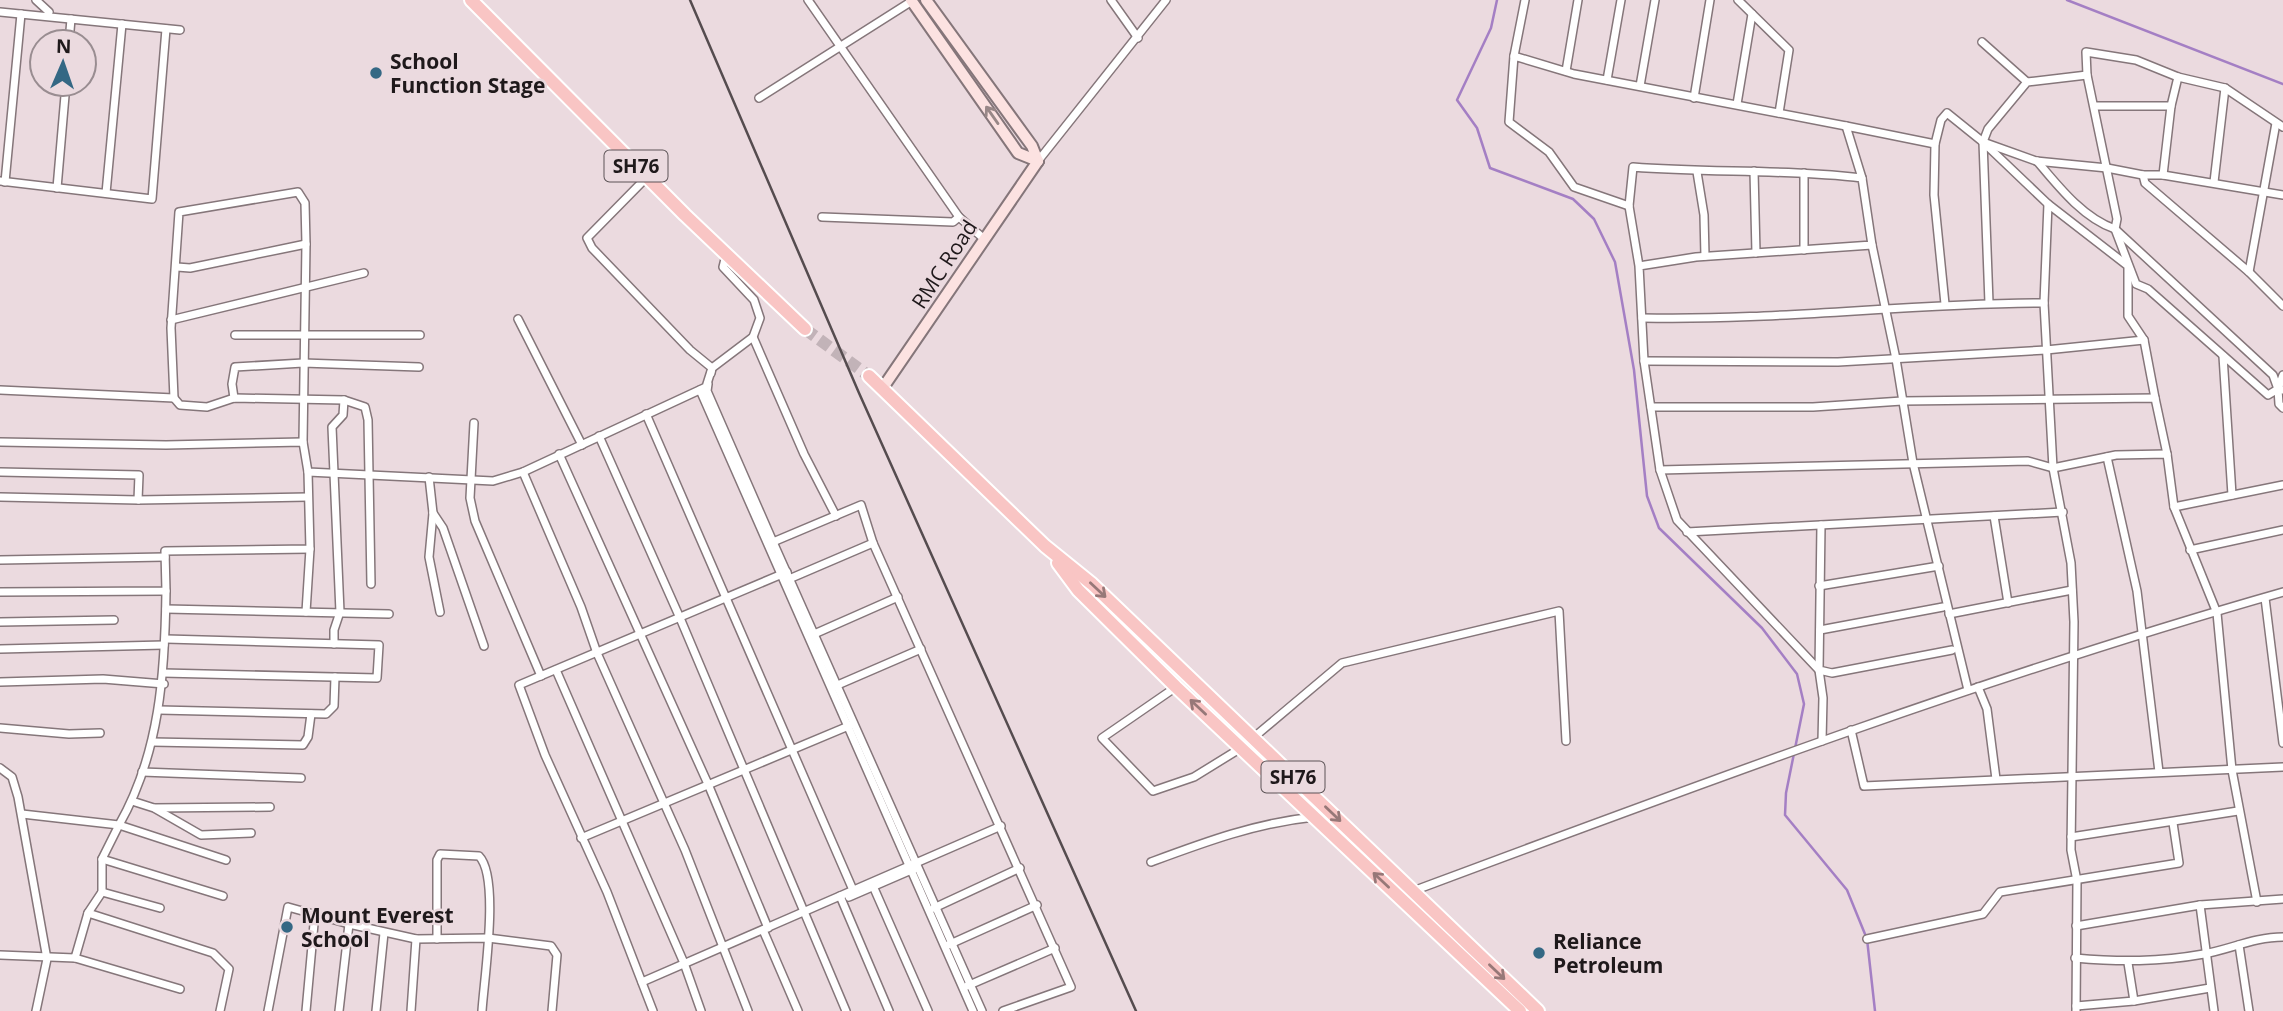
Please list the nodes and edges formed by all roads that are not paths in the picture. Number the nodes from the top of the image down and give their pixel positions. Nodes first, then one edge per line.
1 (36, 0) edge
2 (471, 0) edge
3 (808, 0) edge
4 (912, 0) edge
5 (926, 0) edge
6 (1111, 0) edge
7 (1166, 0) edge
8 (1525, 0) edge
9 (1578, 0) edge
10 (1621, 0) edge
11 (1655, 0) edge
12 (1710, 0) edge
13 (1738, 0) edge
14 (0, 12) edge
15 (49, 12) dead end
16 (21, 14) junction
17 (1752, 14) junction
18 (71, 19) junction
19 (122, 24) junction
20 (70, 28) edge
21 (166, 29) junction
22 (180, 30) dead end
23 (1138, 38) junction
24 (1982, 42) dead end
25 (840, 46) junction
26 (1514, 55) junction
27 (1566, 71) junction
28 (2087, 75) junction
29 (2178, 77) junction
30 (1606, 80) junction
31 (2027, 82) junction
32 (1640, 86) junction
33 (2225, 88) junction
34 (65, 98) edge
35 (1694, 98) junction
36 (759, 99) dead end
37 (1737, 104) junction
38 (2096, 106) junction
39 (2171, 106) junction
40 (1779, 113) junction
41 (2280, 125) edge
42 (1846, 126) junction
43 (1983, 142) junction
44 (1935, 144) junction
45 (1038, 161) junction
46 (2036, 161) junction
47 (2107, 167) junction
48 (1754, 171) junction
49 (1696, 172) junction
50 (1804, 173) junction
51 (2163, 175) junction
52 (2143, 176) junction
53 (647, 177) junction
54 (1862, 178) junction
55 (3, 182) edge
56 (2214, 182) junction
57 (57, 188) junction
58 (2263, 191) junction
59 (106, 193) junction
60 (2283, 195) edge
61 (2048, 204) junction
62 (1629, 206) junction
63 (822, 217) dead end
64 (959, 217) junction
65 (2115, 229) junction
66 (983, 238) junction
67 (306, 244) junction
68 (1872, 245) junction
69 (1804, 250) junction
70 (1756, 253) junction
71 (726, 255) junction
72 (1705, 256) junction
73 (1639, 266) junction
74 (2128, 266) junction
75 (177, 267) junction
76 (2249, 272) junction
77 (365, 273) dead end
78 (304, 286) junction
79 (1989, 303) junction
80 (2044, 303) junction
81 (1945, 304) junction
82 (2283, 306) edge
83 (1885, 308) junction
84 (1642, 318) junction
85 (518, 319) dead end
86 (172, 320) junction
87 (806, 329) tunnel mouth
88 (235, 335) dead end
89 (420, 335) dead end
90 (304, 336) junction
91 (753, 337) junction
92 (2144, 340) junction
93 (2046, 350) junction
94 (2223, 355) junction
95 (1896, 359) junction
96 (1644, 360) junction
97 (303, 363) junction
98 (419, 367) dead end
99 (712, 368) junction
100 (2283, 375) edge
101 (869, 376) tunnel mouth
102 (882, 388) junction
103 (2281, 389) edge
104 (0, 390) edge
105 (699, 390) junction
106 (174, 398) junction
107 (234, 398) junction
108 (2155, 398) junction
109 (303, 399) junction
110 (344, 400) junction
111 (1902, 401) junction
112 (2049, 401) junction
113 (1651, 407) junction
114 (2283, 408) edge
115 (646, 414) junction
116 (474, 423) dead end
117 (599, 436) junction
118 (0, 442) edge
119 (303, 442) junction
120 (582, 445) junction
121 (559, 454) junction
122 (2167, 454) junction
123 (2107, 457) junction
124 (1913, 463) junction
125 (2053, 468) junction
126 (1660, 470) junction
127 (0, 472) edge
128 (308, 472) junction
129 (336, 472) junction
130 (523, 472) junction
131 (368, 474) junction
132 (429, 477) junction
133 (471, 480) junction
134 (2283, 485) edge
135 (2232, 495) junction
136 (0, 497) edge
137 (308, 497) junction
138 (138, 500) junction
139 (2174, 507) junction
140 (2063, 512) junction
141 (433, 513) junction
142 (836, 516) junction
143 (1994, 516) junction
144 (1929, 519) junction
145 (1821, 525) junction
146 (2283, 530) edge
147 (1687, 531) junction
148 (873, 542) junction
149 (771, 543) junction
150 (1045, 546) junction
151 (310, 549) junction
152 (2190, 550) junction
153 (165, 557) junction
154 (0, 560) edge
155 (1939, 566) junction
156 (786, 575) junction
157 (372, 584) dead end
158 (1819, 586) junction
159 (2072, 590) junction
160 (166, 591) junction
161 (0, 592) edge
162 (2283, 592) edge
163 (898, 597) junction
164 (2265, 597) junction
165 (727, 598) junction
166 (2008, 603) junction
167 (166, 609) junction
168 (1946, 610) junction
169 (306, 612) junction
170 (340, 612) junction
171 (440, 612) dead end
172 (2217, 613) junction
173 (389, 614) dead end
174 (680, 618) junction
175 (114, 620) dead end
176 (0, 622) edge
177 (1820, 630) junction
178 (640, 635) junction
179 (811, 635) junction
180 (2143, 636) junction
181 (165, 642) junction
182 (334, 644) junction
183 (484, 646) dead end
184 (0, 649) edge
185 (921, 649) junction
186 (1952, 650) dead end
187 (597, 653) junction
188 (2074, 657) junction
189 (556, 670) junction
190 (1819, 670) junction
191 (163, 673) junction
192 (541, 676) junction
193 (335, 677) junction
194 (0, 682) edge
195 (164, 684) junction
196 (834, 686) junction
197 (1176, 687) junction
198 (1978, 687) junction
199 (1968, 690) junction
200 (159, 710) junction
201 (311, 713) junction
202 (851, 725) junction
203 (0, 728) edge
204 (1243, 728) junction
205 (1851, 730) junction
206 (100, 733) dead end
207 (1253, 738) junction
208 (1566, 741) dead end
209 (1822, 741) junction
210 (152, 742) junction
211 (1236, 743) junction
212 (2283, 743) edge
213 (792, 750) junction
214 (2283, 767) edge
215 (0, 768) edge
216 (745, 769) junction
217 (2232, 769) junction
218 (142, 772) junction
219 (2159, 772) junction
220 (301, 778) dead end
221 (2072, 778) junction
222 (1996, 779) junction
223 (708, 784) junction
224 (132, 802) junction
225 (664, 802) junction
226 (270, 807) dead end
227 (154, 808) junction
228 (2238, 811) junction
229 (22, 814) junction
230 (1314, 817) junction
231 (621, 820) junction
232 (2173, 822) junction
233 (119, 825) junction
234 (1001, 826) junction
235 (251, 833) dead end
236 (2071, 837) junction
237 (580, 838) junction
238 (102, 859) junction
239 (226, 860) dead end
240 (1151, 862) dead end
241 (914, 866) junction
242 (1020, 868) junction
243 (2077, 881) junction
244 (872, 884) junction
245 (853, 890) junction
246 (1413, 891) junction
247 (102, 892) junction
248 (223, 896) dead end
249 (841, 898) junction
250 (2283, 898) edge
251 (1404, 902) junction
252 (2257, 902) junction
253 (1037, 905) junction
254 (2200, 905) junction
255 (160, 908) dead end
256 (932, 909) junction
257 (88, 913) junction
258 (315, 913) junction
259 (806, 914) junction
260 (349, 924) junction
261 (2076, 926) junction
262 (765, 930) junction
263 (384, 933) junction
264 (2283, 936) edge
265 (488, 938) junction
266 (416, 939) junction
267 (437, 939) junction
268 (1867, 939) dead end
269 (948, 945) junction
270 (2238, 945) junction
271 (1055, 948) junction
272 (724, 949) junction
273 (2205, 954) junction
274 (0, 955) edge
275 (75, 958) junction
276 (2075, 958) junction
277 (47, 959) junction
278 (2128, 963) junction
279 (684, 965) junction
280 (643, 985) junction
281 (966, 986) junction
282 (2210, 988) junction
283 (180, 989) dead end
284 (2134, 1001) junction
285 (2076, 1009) edge
286 (36, 1011) edge
287 (220, 1011) edge
288 (268, 1011) edge
289 (306, 1011) edge
290 (339, 1011) edge
291 (376, 1011) edge
292 (411, 1011) edge
293 (482, 1011) edge
294 (552, 1011) edge
295 (653, 1011) edge
296 (701, 1011) edge
297 (748, 1011) edge
298 (798, 1011) edge
299 (846, 1011) edge
300 (888, 1011) edge
301 (928, 1011) edge
302 (974, 1011) edge
303 (982, 1011) edge
304 (1003, 1011) edge
305 (1520, 1011) edge
306 (1538, 1011) edge
307 (2214, 1011) edge
308 (2249, 1011) edge

1 - 15 street
2 - 53 main road, SH76
3 - 25 street
4 - 25 street
45 -> 4 street
5 - 45 street
6 - 23 street
7 - 23 street
8 - 26 street
9 - 27 street
10 - 30 street
11 - 32 street
12 - 35 street
13 - 17 street
14 - 16 street
16 - 18 street
16 - 55 street
17 - 37 street
17 - 40 street
18 - 19 street
18 - 20 street
19 - 21 street
19 - 59 street
21 - 22 street
21 - 59 street
23 - 45 street
24 - 31 street
25 - 36 street
25 - 64 street
26 - 27 street
26 - 62 street
27 - 30 street
28 - 29 street
28 - 31 street
28 - 38 street
29 - 33 street
29 - 39 street
30 - 32 street
31 - 43 street
32 - 35 street
33 - 41 street
33 - 56 street
34 - 57 street
35 - 37 street
37 - 40 street
38 - 39 street
38 - 47 street
39 - 51 street
40 - 42 street
41 - 58 street
42 - 44 street
42 - 54 street
43 - 44 street
43 - 46 street
43 - 61 street
43 - 79 street
44 - 81 street
45 - 66 street, RMC Road
46 - 47 street
46 - 65 street
47 - 52 street
47 - 65 street
48 - 49 street
48 - 50 street
48 - 70 street
49 - 62 street
49 - 72 street
50 - 54 street
50 - 69 street
51 - 52 street
51 - 56 street
52 - 76 street
53 - 71 main road, SH76
53 - 99 street
54 - 68 street
55 - 57 street
56 - 58 street
57 - 59 street
58 - 60 street
58 - 76 street
61 - 74 street
61 - 80 street
62 - 73 street
63 - 64 street
64 - 66 street
65 - 74 street
65 - 103 street
66 - 102 street, RMC Road
67 - 75 street
67 - 75 street
67 - 78 street
68 - 69 street
68 - 83 street
69 - 70 street
70 - 72 street
71 - 87 main road, SH76
71 - 91 street
72 - 73 street
73 - 84 street
74 - 92 street
74 - 94 street
75 - 86 street
76 - 82 street
77 - 78 street
78 - 86 street
78 - 90 street
79 - 80 street
79 - 81 street
80 - 93 street
81 - 83 street
83 - 84 street
83 - 95 street
84 - 96 street
85 - 120 street
86 - 106 street
88 - 90 street
89 - 90 street
90 - 97 street
91 - 99 street
91 - 142 street
92 - 93 street
92 - 108 street
93 - 95 street
93 - 112 street
94 - 103 street
94 - 135 street
95 - 96 street
95 - 111 street
96 - 113 street
97 - 98 street
97 - 107 street
97 - 109 street
99 - 105 street
99 - 149 street
100 - 103 street
101 - 102 main road, SH76
102 - 150 main road, SH76
103 - 114 street
104 - 106 street
105 - 115 street
105 - 149 street
106 - 107 street
107 - 109 street
108 - 112 street
108 - 122 street
109 - 110 street
109 - 119 street
110 - 129 street
110 - 131 street
111 - 112 street
111 - 113 street
111 - 124 street
112 - 125 street
113 - 126 street
115 - 117 street
115 - 165 street
116 - 133 street
117 - 120 street
117 - 174 street
118 - 119 street
119 - 128 street
120 - 121 street
121 - 130 street
121 - 178 street
122 - 123 street
122 - 139 street
123 - 125 street
123 - 180 street
124 - 125 street
124 - 126 street
124 - 144 street
125 - 140 street
126 - 147 street
127 - 138 street
128 - 129 street
128 - 137 street
129 - 131 street
129 - 170 street
130 - 133 street
130 - 187 street
131 - 132 street
131 - 157 street
132 - 133 street
132 - 141 street
133 - 192 street
134 - 135 street
135 - 139 street
136 - 138 street
137 - 138 street
137 - 151 street
139 - 152 street
140 - 143 street
140 - 159 street
141 - 171 street
141 - 183 street
142 - 148 street
142 - 149 street
143 - 144 street
143 - 166 street
144 - 145 street
144 - 155 street
145 - 147 street
145 - 158 street
146 - 152 street
147 - 190 street
148 - 156 street
148 - 163 street
149 - 156 street
150 - 197 main road
150 -> 204 main road, SH76
151 - 153 street
151 - 169 street
152 - 172 street
153 - 154 street
153 - 160 street
155 - 158 street
155 - 168 street
156 - 165 street
156 - 179 street
158 - 177 street
159 - 166 street
159 - 188 street
160 - 161 street
160 - 167 street
162 - 164 street
163 - 179 street
163 - 185 street
164 - 172 street
164 - 212 street
165 - 174 street
165 - 213 street
166 - 168 street
167 - 169 street
167 - 181 street
168 - 177 street
168 - 199 street
169 - 170 street
170 - 173 street
170 - 182 street
172 - 180 street
172 - 217 street
174 - 178 street
174 - 216 street
175 - 176 street
177 - 190 street
178 - 187 street
178 - 223 street
179 - 196 street
180 - 188 street
180 - 219 street
181 - 182 street
181 - 184 street
181 - 191 street
182 - 193 street
185 - 196 street
185 - 234 street
186 - 190 street
187 - 189 street
187 - 225 street
188 - 198 street
188 - 221 street
189 - 192 street
189 - 231 street
190 - 209 street
191 - 193 street
191 - 195 street
192 - 237 street
193 - 201 street
194 - 195 street
195 - 200 street
196 - 202 street
211 -> 197 main road
197 - 211 street
198 - 199 street
198 - 222 street
199 - 205 street
200 - 201 street
200 - 210 street
201 - 210 street
202 - 213 street
202 - 241 street
203 - 206 street
204 - 207 main road, SH76
204 - 211 main road
205 - 209 street
205 - 222 street
207 - 208 street
207 -> 246 main road, SH76
209 - 246 street
210 - 218 street
211 - 230 main road
213 - 216 street
213 - 245 street
214 - 217 street
215 - 229 street
216 - 223 street
216 - 259 street
217 - 219 street
217 - 228 street
218 - 220 street
218 - 224 street
219 - 221 street
221 - 222 street
221 - 236 street
223 - 225 street
223 - 262 street
224 - 227 street
224 - 233 street
225 - 231 street
225 - 272 street
226 - 227 street
227 - 235 street
228 - 232 street
228 - 252 street
229 - 233 street
229 - 277 street
230 - 240 street
251 -> 230 main road
231 - 237 street
231 - 279 street
232 - 236 street
232 - 243 street
233 - 238 street
233 - 239 street
234 - 241 street
234 - 242 street
236 - 243 street
237 - 280 street
238 - 247 street
238 - 248 street
241 - 244 street
241 - 256 street
242 - 253 street
242 - 256 street
243 - 261 street
243 - 268 street
244 - 245 street
244 - 249 street
244 - 301 street
245 - 249 street
246 - 251 street
246 -> 306 main road, SH76
247 - 255 street
247 - 257 street
249 - 259 street
249 - 300 street
250 - 252 street
251 - 305 main road
252 - 254 street
253 - 269 street
253 - 271 street
254 - 261 street
254 - 273 street
256 - 269 street
257 - 275 street
257 - 287 street
258 - 260 street
258 - 288 street
258 - 289 street
259 - 262 street
259 - 299 street
260 - 263 street
260 - 290 street
261 - 276 street
262 - 272 street
262 - 298 street
263 - 266 street
263 - 291 street
264 - 270 street
265 - 267 street
265 - 267 street
265 - 293 street
265 - 294 street
266 - 267 street
266 - 292 street
269 - 281 street
270 - 273 street
270 - 308 street
271 - 281 street
271 - 304 street
272 - 279 street
272 - 297 street
273 - 278 street
273 - 282 street
274 - 277 street
275 - 277 street
275 - 283 street
276 - 278 street
276 - 285 street
277 - 286 street
278 - 284 street
279 - 280 street
279 - 296 street
280 - 295 street
281 - 302 street
281 - 303 street
282 - 284 street
282 - 307 street
284 - 285 street

